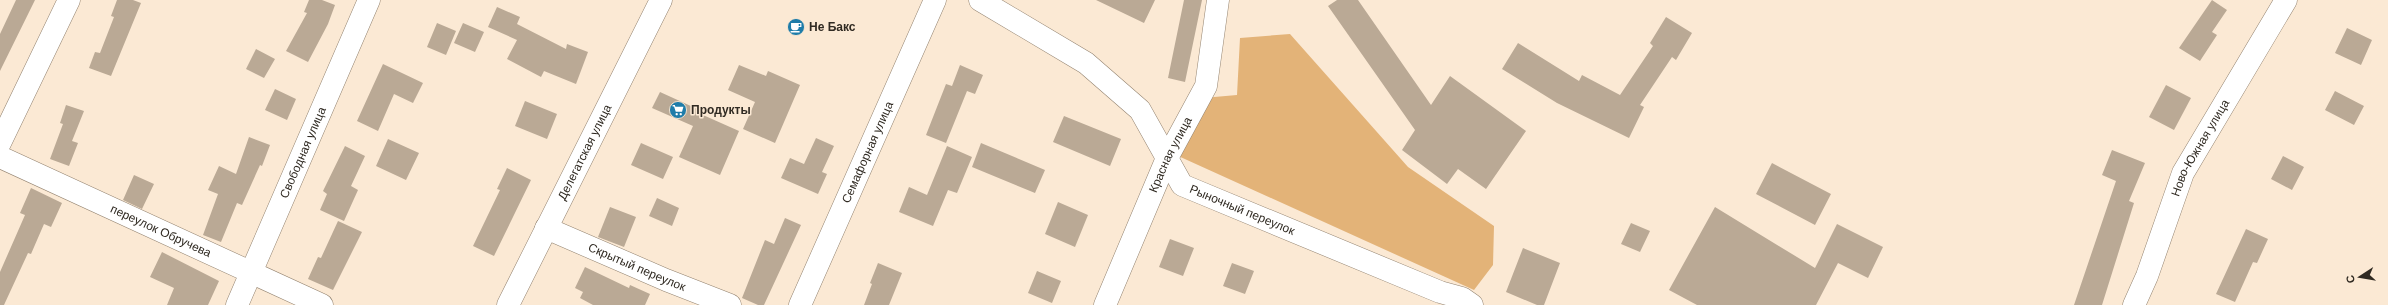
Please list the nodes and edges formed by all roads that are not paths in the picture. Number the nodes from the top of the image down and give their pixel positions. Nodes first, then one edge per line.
1 (69, 0) edge
2 (369, 0) edge
3 (661, 0) edge
4 (935, 0) edge
5 (980, 0) edge
6 (1218, 0) edge
7 (2286, 0) edge
8 (0, 143) edge
9 (0, 157) edge
10 (1167, 158) junction
11 (546, 228) junction
12 (251, 272) junction
13 (1438, 299) edge
14 (237, 305) edge
15 (322, 305) edge
16 (508, 305) edge
17 (730, 305) edge
18 (800, 305) edge
19 (1104, 305) edge
20 (1472, 305) edge
21 (2134, 305) edge

1 - 8 street
2 - 12 street, Свободная улица
3 - 11 street, Делегатская улица
4 - 18 street, Семафорная улица
5 - 10 street, Рыночный переулок
6 - 10 street, Красная улица
7 - 21 street, Ново-Южная улица
9 - 12 street, переулок Обручева
10 - 13 street, Рыночный переулок
10 - 19 street, Красная улица
11 - 16 street, Делегатская улица
11 - 17 street, Скрытый переулок
12 - 14 street, Свободная улица
12 - 15 street, переулок Обручева
13 - 20 street, Рыночный переулок

